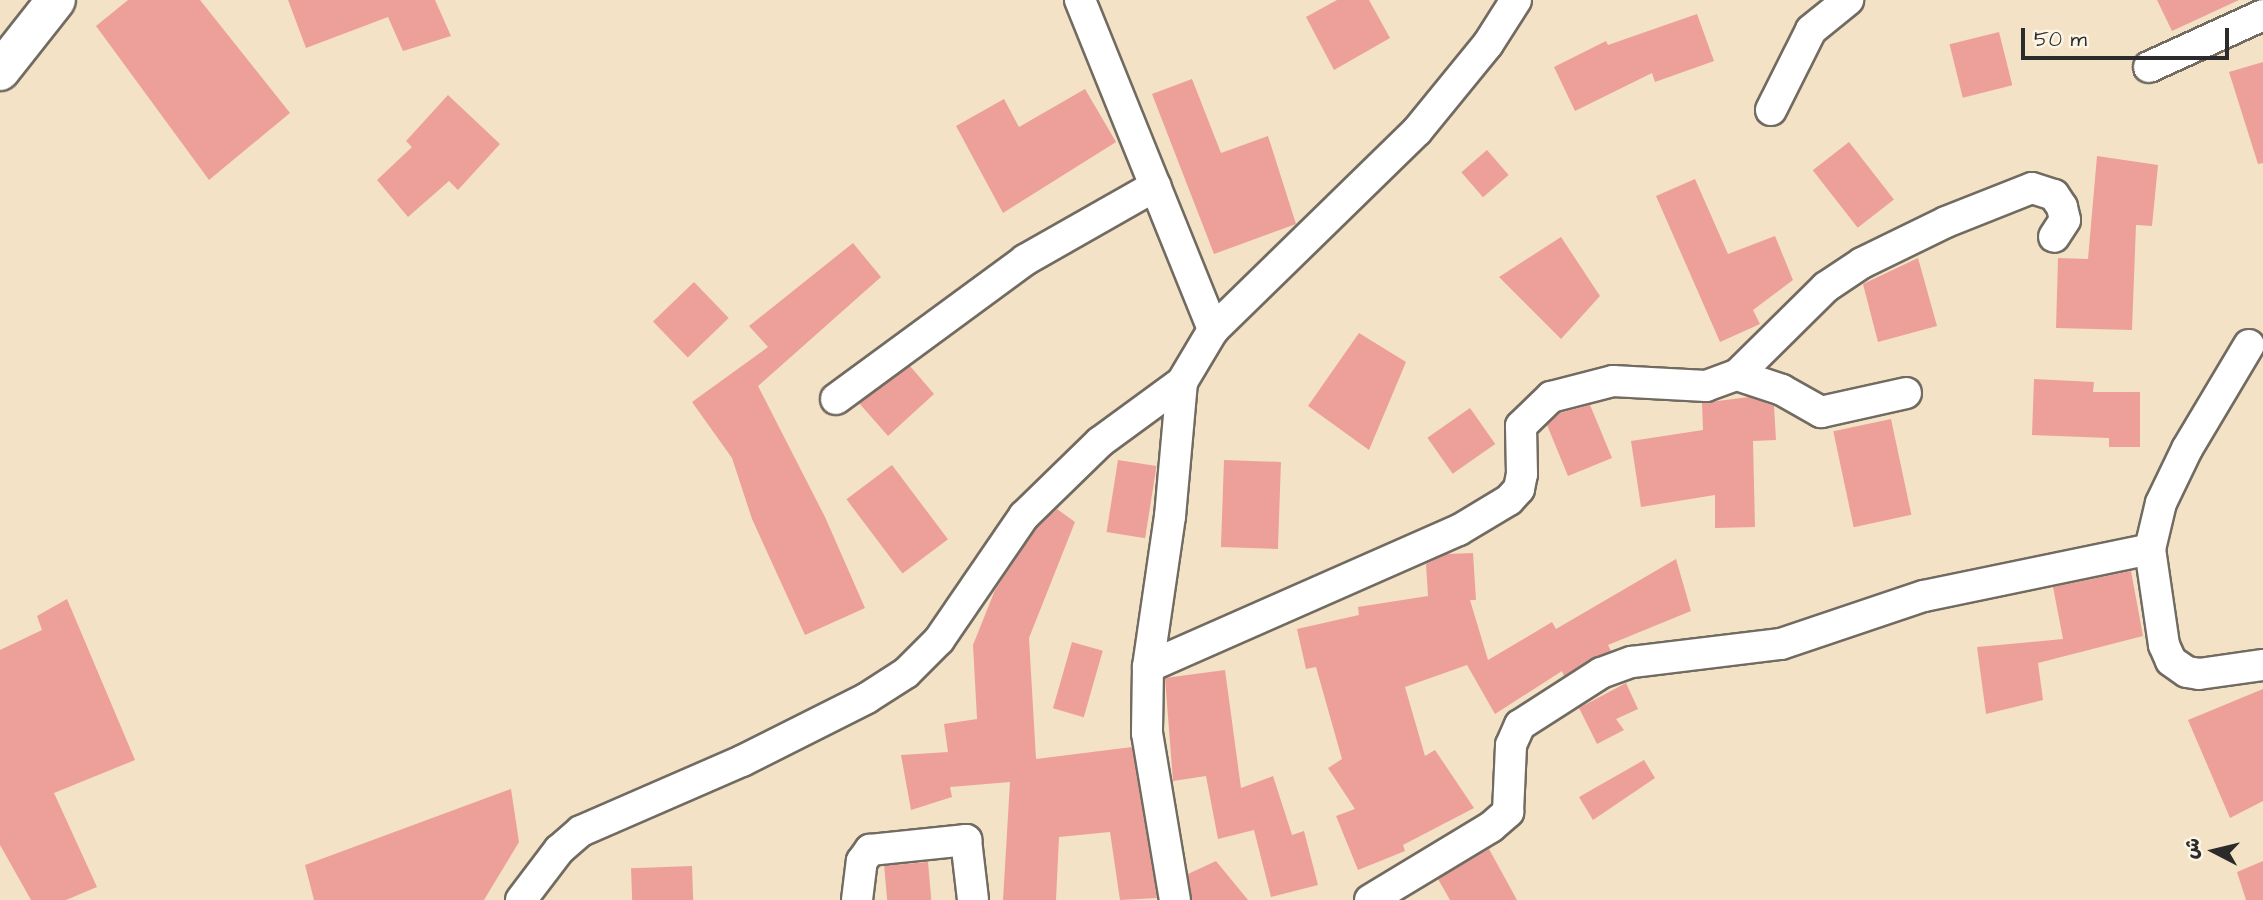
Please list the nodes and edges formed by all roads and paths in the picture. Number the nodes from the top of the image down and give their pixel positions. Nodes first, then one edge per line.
1 (56, 0) edge
2 (1080, 0) edge
3 (1516, 0) edge
4 (1847, 0) edge
5 (2263, 15) edge
6 (2149, 68) dead end
7 (0, 71) edge
8 (1771, 110) dead end
9 (1154, 186) junction
10 (2054, 237) dead end
11 (1213, 330) junction
12 (2249, 345) dead end
13 (1737, 375) junction
14 (1182, 382) junction
15 (1906, 393) dead end
16 (836, 399) dead end
17 (2150, 550) junction
18 (2263, 665) edge
19 (1148, 667) junction
20 (521, 900) edge
21 (857, 900) edge
22 (973, 900) edge
23 (1175, 900) edge
24 (1370, 900) edge

1 - 7 main road
2 - 9 street
3 - 11 street
4 - 8 street
5 - 6 street
9 - 11 street
9 - 16 street
10 - 13 street
11 - 14 street
12 - 17 street
13 - 15 street
13 - 19 street
14 - 19 street
14 - 20 street
17 - 18 street
17 - 24 street
19 - 23 street
21 - 22 street

